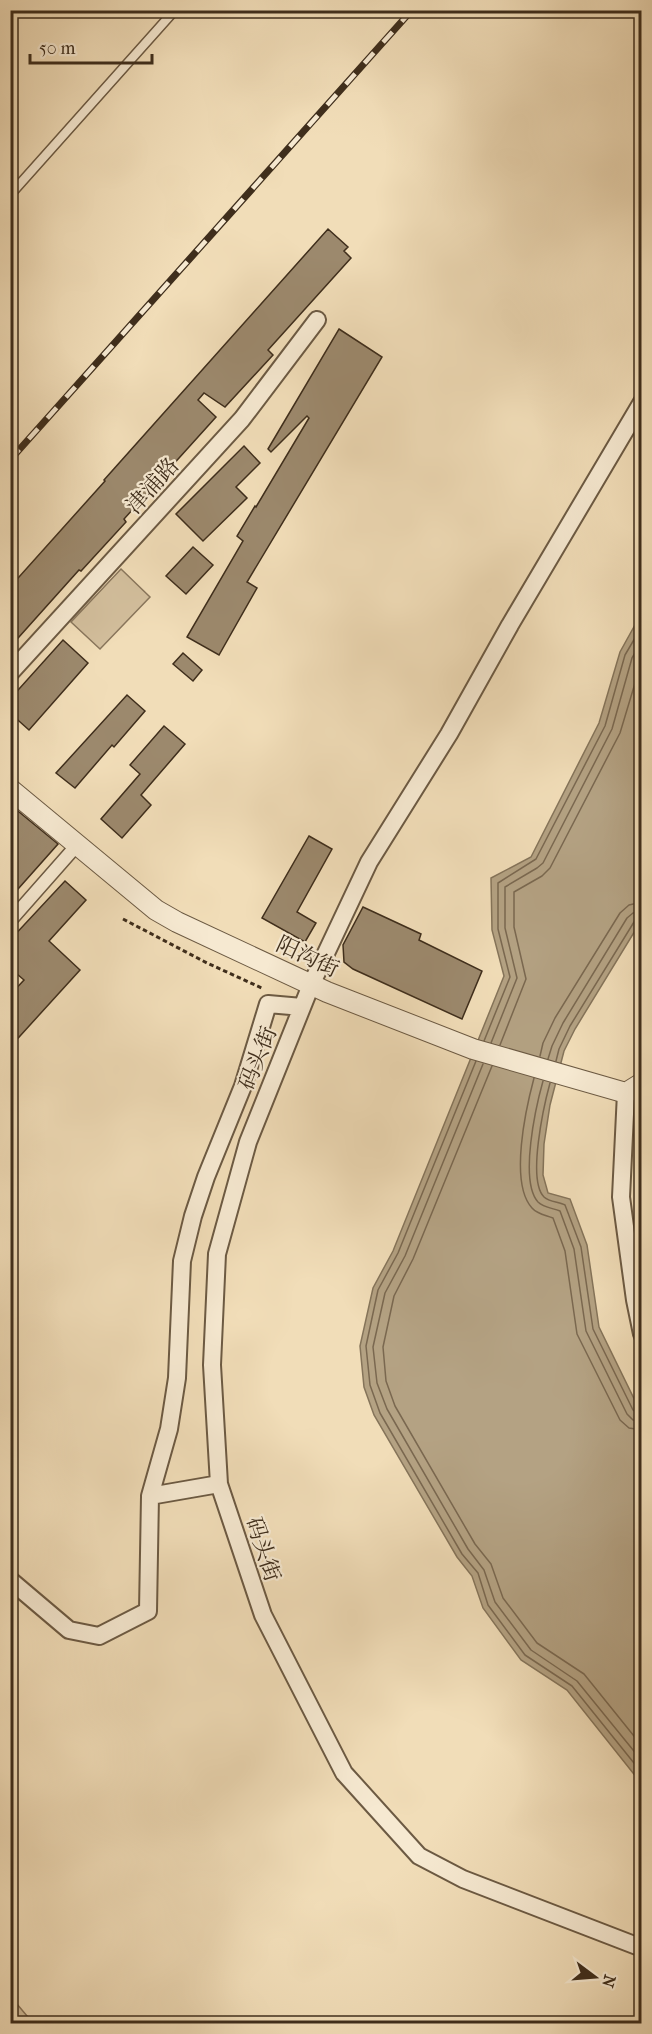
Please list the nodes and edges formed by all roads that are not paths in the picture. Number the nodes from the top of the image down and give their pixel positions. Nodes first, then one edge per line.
1 (175, 10) edge
2 (10, 195) edge
3 (317, 320) dead end
4 (642, 402) edge
5 (10, 673) edge
6 (10, 789) edge
7 (77, 844) junction
8 (10, 921) edge
9 (311, 984) junction
10 (302, 1007) junction
11 (634, 1088) edge
12 (642, 1334) edge
13 (219, 1484) junction
14 (150, 1496) junction
15 (10, 1580) edge
16 (642, 1948) edge

1 - 2 lane
3 - 5 street, 津浦路
4 - 9 street, 码头街
6 - 7 street, 阳沟街
7 - 8 street
7 - 9 street, 阳沟街
9 - 10 street, 码头街
9 - 11 street, 阳沟街
10 - 13 street, 码头街
10 - 14 street
11 - 12 street
13 - 14 street
13 - 16 street, 码头街
14 - 15 street

